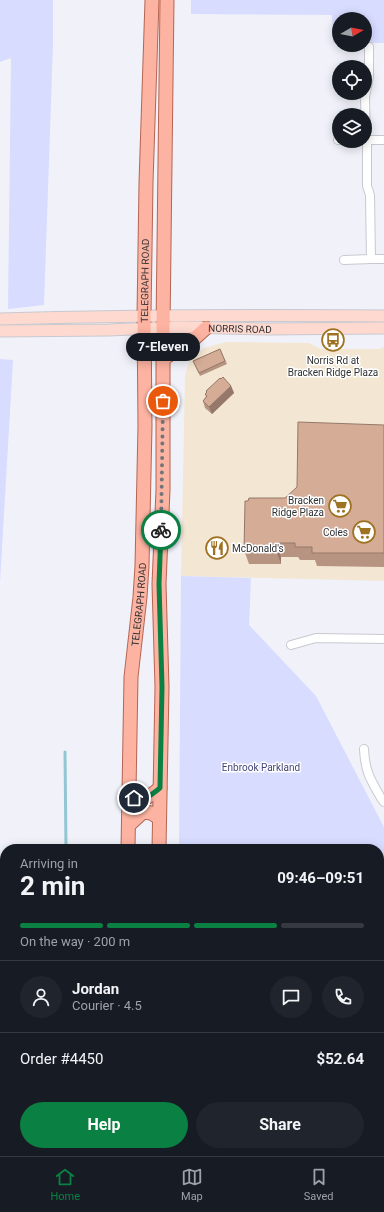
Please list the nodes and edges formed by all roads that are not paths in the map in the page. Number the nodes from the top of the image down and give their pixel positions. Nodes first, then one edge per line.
1 (152, 0) edge
2 (167, 0) edge
3 (369, 52) edge
4 (365, 108) edge
5 (372, 140) edge
6 (384, 140) edge
7 (366, 148) edge
8 (370, 259) junction
9 (384, 259) edge
10 (344, 260) dead end
11 (144, 316) junction
12 (384, 316) edge
13 (0, 319) edge
14 (163, 322) junction
15 (206, 328) junction
16 (384, 328) edge
17 (144, 329) junction
18 (0, 331) edge
19 (163, 359) junction
20 (384, 639) edge
21 (291, 645) dead end
22 (364, 749) dead end
23 (160, 788) junction
24 (129, 795) junction
25 (384, 802) edge
26 (159, 818) junction
27 (129, 825) junction
28 (128, 844) edge
29 (159, 844) edge

1 - 11 main road, TELEGRAPH ROAD
2 - 14 main road, TELEGRAPH ROAD
3 - 4 street
5 - 6 street
7 - 8 street
8 - 9 street
8 - 10 street
11 - 13 main road, NORRIS ROAD
11 - 14 main road, NORRIS ROAD
11 - 17 main road, TELEGRAPH ROAD
12 - 14 main road, NORRIS ROAD
14 - 15 main road, NORRIS ROAD
14 - 17 main road, NORRIS ROAD
14 - 19 main road, TELEGRAPH ROAD
15 - 16 main road, NORRIS ROAD
15 - 19 main road
17 - 18 main road, NORRIS ROAD
17 - 24 main road, TELEGRAPH ROAD
19 - 23 main road, TELEGRAPH ROAD
20 - 21 street
22 - 25 street
23 - 24 main road
23 - 26 main road, TELEGRAPH ROAD
24 - 27 main road, TELEGRAPH ROAD
26 - 27 main road
26 - 29 main road, TELEGRAPH ROAD
27 - 28 main road, TELEGRAPH ROAD

